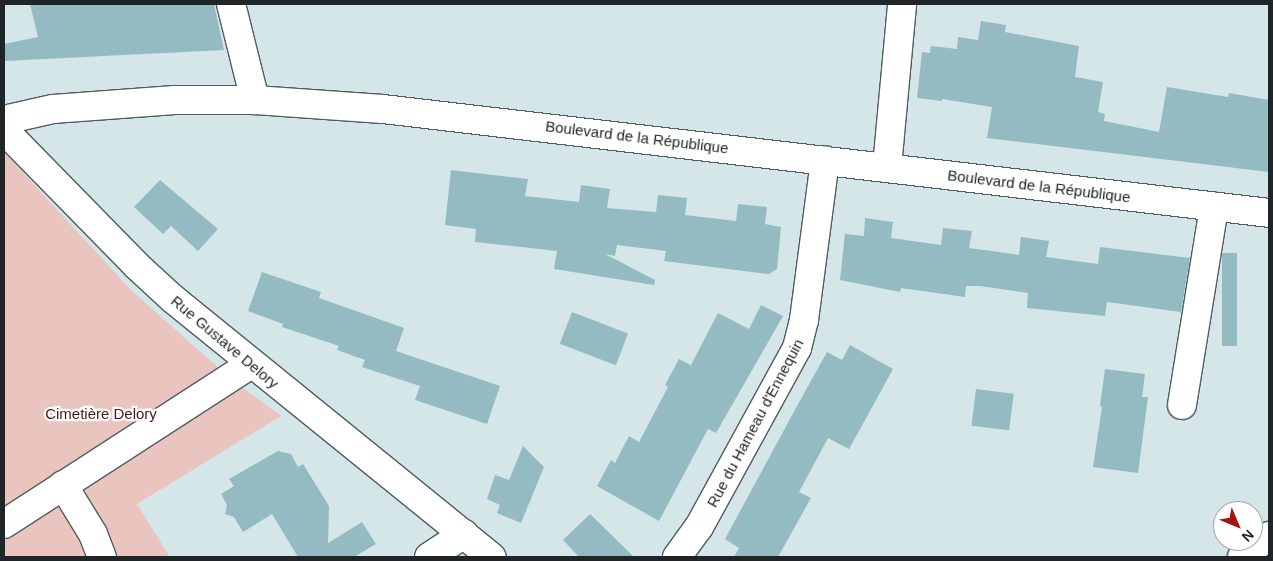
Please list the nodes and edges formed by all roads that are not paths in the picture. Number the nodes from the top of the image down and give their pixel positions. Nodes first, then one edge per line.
1 (231, 4) edge
2 (902, 4) edge
3 (255, 100) junction
4 (4, 120) edge
5 (4, 130) edge
6 (825, 160) junction
7 (887, 167) junction
8 (1214, 207) junction
9 (1269, 213) edge
10 (251, 364) junction
11 (1182, 405) dead end
12 (63, 485) junction
13 (4, 524) edge
14 (464, 534) junction
15 (1269, 536) edge
16 (102, 557) edge
17 (429, 557) edge
18 (492, 557) edge
19 (677, 557) edge
20 (1242, 557) edge

1 - 3 street
2 - 7 street
3 - 4 street, Boulevard de la République
3 - 6 street, Boulevard de la République
5 - 10 street, Rue Gustave Delory
6 - 7 street, Boulevard de la République
6 - 19 street, Rue du Hameau d'Ennequin
7 - 8 street, Boulevard de la République
8 - 9 street, Boulevard de la République
8 - 11 street
10 - 12 street
10 - 14 street, Rue Gustave Delory
12 - 13 street
12 - 16 street
14 - 17 street
14 - 18 street, Rue Gustave Delory
15 - 20 street

